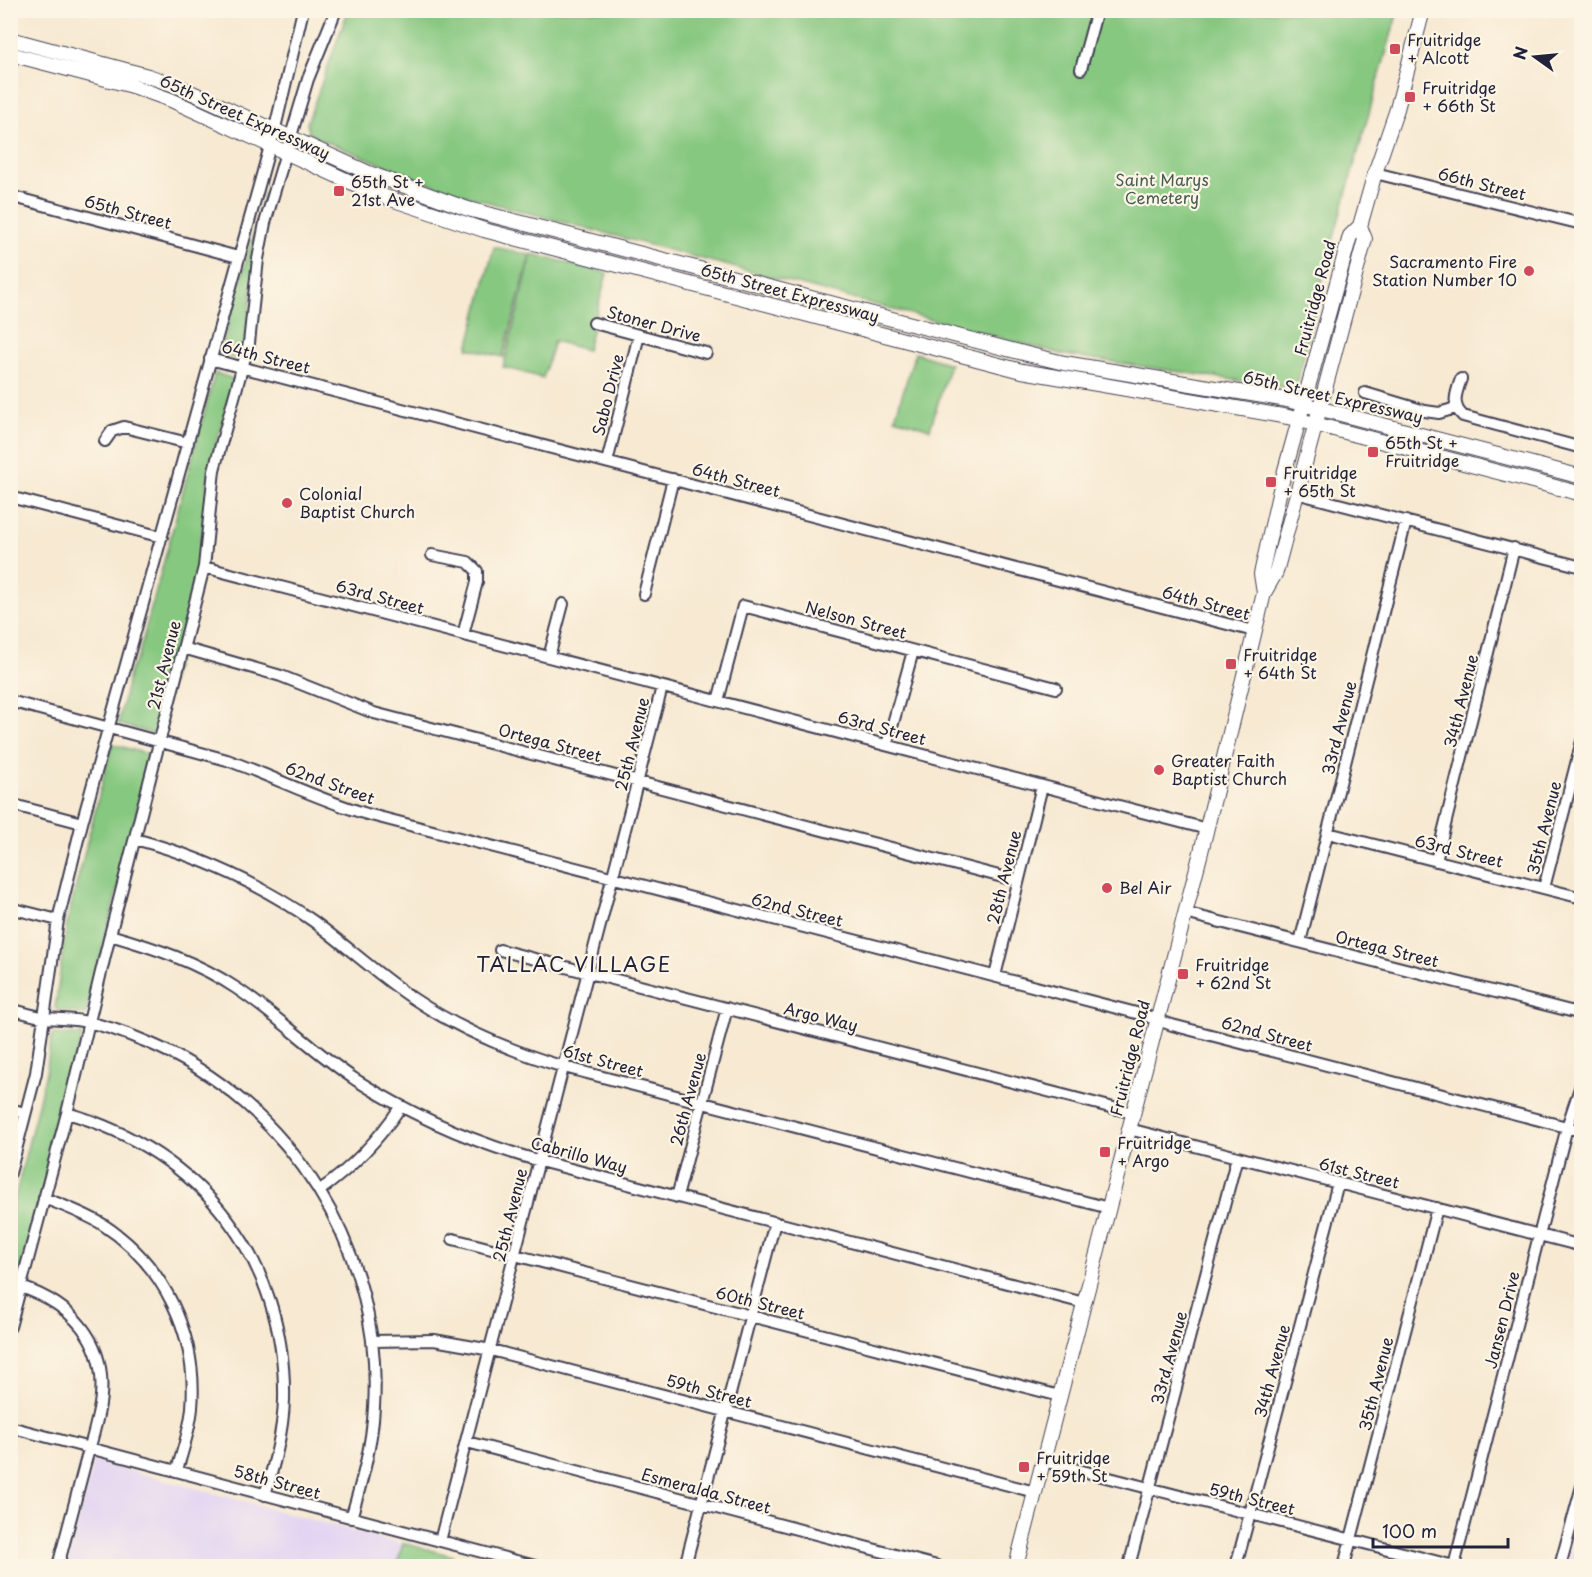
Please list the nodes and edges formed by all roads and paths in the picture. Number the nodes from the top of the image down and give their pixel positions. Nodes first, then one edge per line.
1 (293, 10) edge
2 (303, 10) edge
3 (336, 10) edge
4 (1097, 10) edge
5 (1424, 10) edge
6 (296, 36) junction
7 (10, 39) edge
8 (10, 54) edge
9 (1081, 69) dead end
10 (274, 128) junction
11 (292, 136) junction
12 (270, 145) junction
13 (287, 154) junction
14 (1375, 173) junction
15 (10, 196) edge
16 (1581, 224) edge
17 (1360, 226) junction
18 (238, 257) junction
19 (594, 323) dead end
20 (639, 335) junction
21 (706, 353) dead end
22 (210, 359) junction
23 (243, 367) junction
24 (1461, 379) dead end
25 (1365, 393) dead end
26 (1303, 404) junction
27 (1318, 408) junction
28 (1456, 408) junction
29 (1299, 420) junction
30 (1314, 424) junction
31 (105, 441) dead end
32 (188, 443) junction
33 (1581, 448) edge
34 (607, 462) junction
35 (1581, 477) edge
36 (673, 479) junction
37 (1296, 493) junction
38 (1581, 494) edge
39 (10, 497) edge
40 (1406, 521) junction
41 (162, 537) junction
42 (1514, 548) junction
43 (432, 555) dead end
44 (204, 567) junction
45 (1581, 567) edge
46 (1264, 592) junction
47 (644, 594) dead end
48 (563, 604) dead end
49 (1254, 631) junction
50 (463, 634) junction
51 (183, 648) junction
52 (913, 651) junction
53 (549, 657) junction
54 (662, 687) junction
55 (1056, 688) dead end
56 (10, 701) edge
57 (718, 701) junction
58 (108, 727) junction
59 (1581, 741) edge
60 (160, 742) junction
61 (887, 745) junction
62 (638, 782) junction
63 (1042, 786) junction
64 (10, 804) edge
65 (82, 823) junction
66 (1207, 829) junction
67 (1328, 833) junction
68 (135, 839) junction
69 (1436, 861) junction
70 (613, 878) junction
71 (1018, 881) junction
72 (1544, 888) junction
73 (1581, 898) edge
74 (10, 908) edge
75 (1185, 913) junction
76 (58, 920) junction
77 (110, 935) junction
78 (1300, 942) junction
79 (500, 950) dead end
80 (588, 972) junction
81 (995, 976) junction
82 (727, 1008) junction
83 (10, 1009) edge
84 (1581, 1014) edge
85 (43, 1017) junction
86 (1158, 1020) junction
87 (89, 1023) junction
88 (564, 1067) junction
89 (1581, 1082) edge
90 (702, 1102) junction
91 (401, 1106) junction
92 (10, 1109) edge
93 (25, 1113) junction
94 (67, 1113) junction
95 (1133, 1113) junction
96 (1567, 1127) junction
97 (1129, 1129) junction
98 (1581, 1131) edge
99 (1237, 1157) junction
100 (540, 1161) junction
101 (10, 1173) edge
102 (1338, 1182) junction
103 (319, 1191) junction
104 (677, 1197) junction
105 (44, 1198) junction
106 (1109, 1208) junction
107 (1437, 1208) junction
108 (775, 1222) junction
109 (1539, 1234) junction
110 (453, 1239) dead end
111 (1581, 1245) edge
112 (515, 1255) junction
113 (21, 1287) junction
114 (1084, 1303) junction
115 (750, 1316) junction
116 (10, 1327) edge
117 (372, 1341) junction
118 (491, 1350) junction
119 (1060, 1396) junction
120 (726, 1411) junction
121 (10, 1427) edge
122 (467, 1442) junction
123 (89, 1447) junction
124 (1043, 1461) junction
125 (177, 1470) junction
126 (1581, 1486) edge
127 (1150, 1488) junction
128 (1035, 1492) junction
129 (265, 1495) junction
130 (700, 1505) junction
131 (1250, 1514) junction
132 (351, 1518) junction
133 (1351, 1540) junction
134 (440, 1541) junction
135 (58, 1566) edge
136 (535, 1566) edge
137 (684, 1566) edge
138 (937, 1566) edge
139 (1016, 1566) edge
140 (1129, 1566) edge
141 (1236, 1566) edge
142 (1344, 1566) edge
143 (1454, 1566) edge
144 (1560, 1566) edge

1 - 6 street
2 - 6 street
3 - 11 street, 21st Avenue
4 - 9 street
5 - 14 main road, Fruitridge Road
6 - 10 street
7 - 10 main road, 65th Street Expressway
8 - 12 main road, 65th Street Expressway
10 - 11 main road, 65th Street Expressway
10 - 12 street
11 - 13 street, 21st Avenue
11 - 26 main road, 65th Street Expressway
12 - 13 main road, 65th Street Expressway
12 - 18 street
13 - 23 street, 21st Avenue
13 - 29 main road, 65th Street Expressway
14 - 16 street, 66th Street
14 - 17 main road, Fruitridge Road
15 - 18 street, 65th Street
17 - 26 main road, Fruitridge Road
17 - 27 main road, Fruitridge Road
18 - 22 street
19 - 20 street, Stoner Drive
20 - 21 street, Stoner Drive
20 - 34 street, Sabo Drive
22 - 23 street, 64th Street
22 - 32 street
23 - 34 street, 64th Street
23 - 44 street, 21st Avenue
24 - 28 street
25 - 28 street
26 - 27 main road, 65th Street Expressway
26 - 29 main road, Fruitridge Road
27 - 30 main road, Fruitridge Road
27 - 35 main road, 65th Street Expressway
28 - 33 street
29 - 30 main road, 65th Street Expressway
29 - 46 main road, Fruitridge Road
30 - 37 main road, Fruitridge Road
30 - 38 main road, 65th Street Expressway
31 - 32 street
32 - 41 street
34 - 36 street, 64th Street
36 - 47 street
36 - 49 street, 64th Street
37 - 40 street
37 - 46 main road, Fruitridge Road
39 - 41 street
40 - 42 street
40 - 67 street, 33rd Avenue
41 - 58 street
42 - 45 street
42 - 69 street, 34th Avenue
43 - 50 street
44 - 50 street, 63rd Street
44 - 51 street, 21st Avenue
46 - 49 main road, Fruitridge Road
48 - 53 street
49 - 66 main road, Fruitridge Road
50 - 53 street, 63rd Street
51 - 60 street, 21st Avenue
51 - 62 street, Ortega Street
52 - 55 street, Nelson Street
52 - 57 street, Nelson Street
52 - 61 street
53 - 54 street, 63rd Street
54 - 57 street, 63rd Street
54 - 62 street, 25th Avenue
56 - 58 street, 62nd Street
57 - 61 street, 63rd Street
58 - 60 street, 62nd Street
58 - 65 street
59 - 72 street, 35th Avenue
60 - 68 street, 21st Avenue
60 - 70 street, 62nd Street
61 - 63 street, 63rd Street
62 - 70 street, 25th Avenue
62 - 71 street, Ortega Street
63 - 66 street, 63rd Street
63 - 71 street, 28th Avenue
64 - 65 street
65 - 76 street
66 - 75 main road, Fruitridge Road
67 - 69 street, 63rd Street
67 - 78 street, 33rd Avenue
68 - 77 street, 21st Avenue
68 - 88 street, 61st Street
69 - 72 street, 63rd Street
70 - 80 street, 25th Avenue
70 - 81 street, 62nd Street
71 - 81 street, 28th Avenue
72 - 73 street, 63rd Street
74 - 76 street
75 - 78 street, Ortega Street
75 - 86 main road, Fruitridge Road
76 - 85 street
77 - 87 street, 21st Avenue
77 - 91 street, Cabrillo Way
78 - 84 street, Ortega Street
79 - 80 street, Argo Way
80 - 82 street, Argo Way
80 - 88 street, 25th Avenue
81 - 86 street, 62nd Street
82 - 90 street, 26th Avenue
82 - 95 street, Argo Way
83 - 85 street
85 - 87 street
85 - 93 street
86 - 95 main road, Fruitridge Road
86 - 96 street, 62nd Street
87 - 94 street, 21st Avenue
87 - 103 street
88 - 90 street, 61st Street
88 - 100 street, 25th Avenue
89 - 96 street, Jansen Drive
90 - 104 street, 26th Avenue
90 - 106 street, 61st Street
91 - 100 street, Cabrillo Way
91 - 103 street
92 - 93 street
93 - 101 street
94 - 105 street, 21st Avenue
94 - 129 street
95 - 97 main road, Fruitridge Road
96 - 98 street, 62nd Street
96 - 109 street, Jansen Drive
97 - 99 street, 61st Street
97 - 106 main road, Fruitridge Road
99 - 102 street, 61st Street
99 - 127 street, 33rd Avenue
100 - 104 street, Cabrillo Way
100 - 112 street, 25th Avenue
102 - 107 street, 61st Street
102 - 131 street, 34th Avenue
103 - 117 street
104 - 108 street, Cabrillo Way
105 - 113 street, 21st Avenue
105 - 125 street
106 - 114 main road, Fruitridge Road
107 - 109 street, 61st Street
107 - 133 street, 35th Avenue
108 - 114 street, Cabrillo Way
108 - 115 street
109 - 111 street, 61st Street
109 - 143 street, Jansen Drive
110 - 112 street, 60th Street
112 - 115 street, 60th Street
112 - 118 street, 25th Avenue
113 - 116 street, 21st Avenue
113 - 123 street
114 - 119 main road, Fruitridge Road
115 - 119 street, 60th Street
115 - 120 street
117 - 118 street, 59th Street
117 - 132 street
118 - 120 street, 59th Street
118 - 122 street, 25th Avenue
119 - 124 main road, Fruitridge Road
120 - 128 street, 59th Street
120 - 130 street
121 - 123 street, 58th Street
122 - 130 street, Esmeralda Street
122 - 134 street, 25th Avenue
123 - 125 street, 58th Street
123 - 135 street
124 - 127 street, 59th Street
124 - 128 main road, Fruitridge Road
125 - 129 street, 58th Street
126 - 144 street
127 - 131 street, 59th Street
127 - 140 street, 33rd Avenue
128 - 139 main road, Fruitridge Road
129 - 132 street, 58th Street
130 - 137 street
130 - 138 street, Esmeralda Street
131 - 133 street, 59th Street
131 - 141 street, 34th Avenue
132 - 134 street, 58th Street
133 - 142 street, 35th Avenue
133 - 143 street, 59th Street
134 - 136 street, 58th Street

